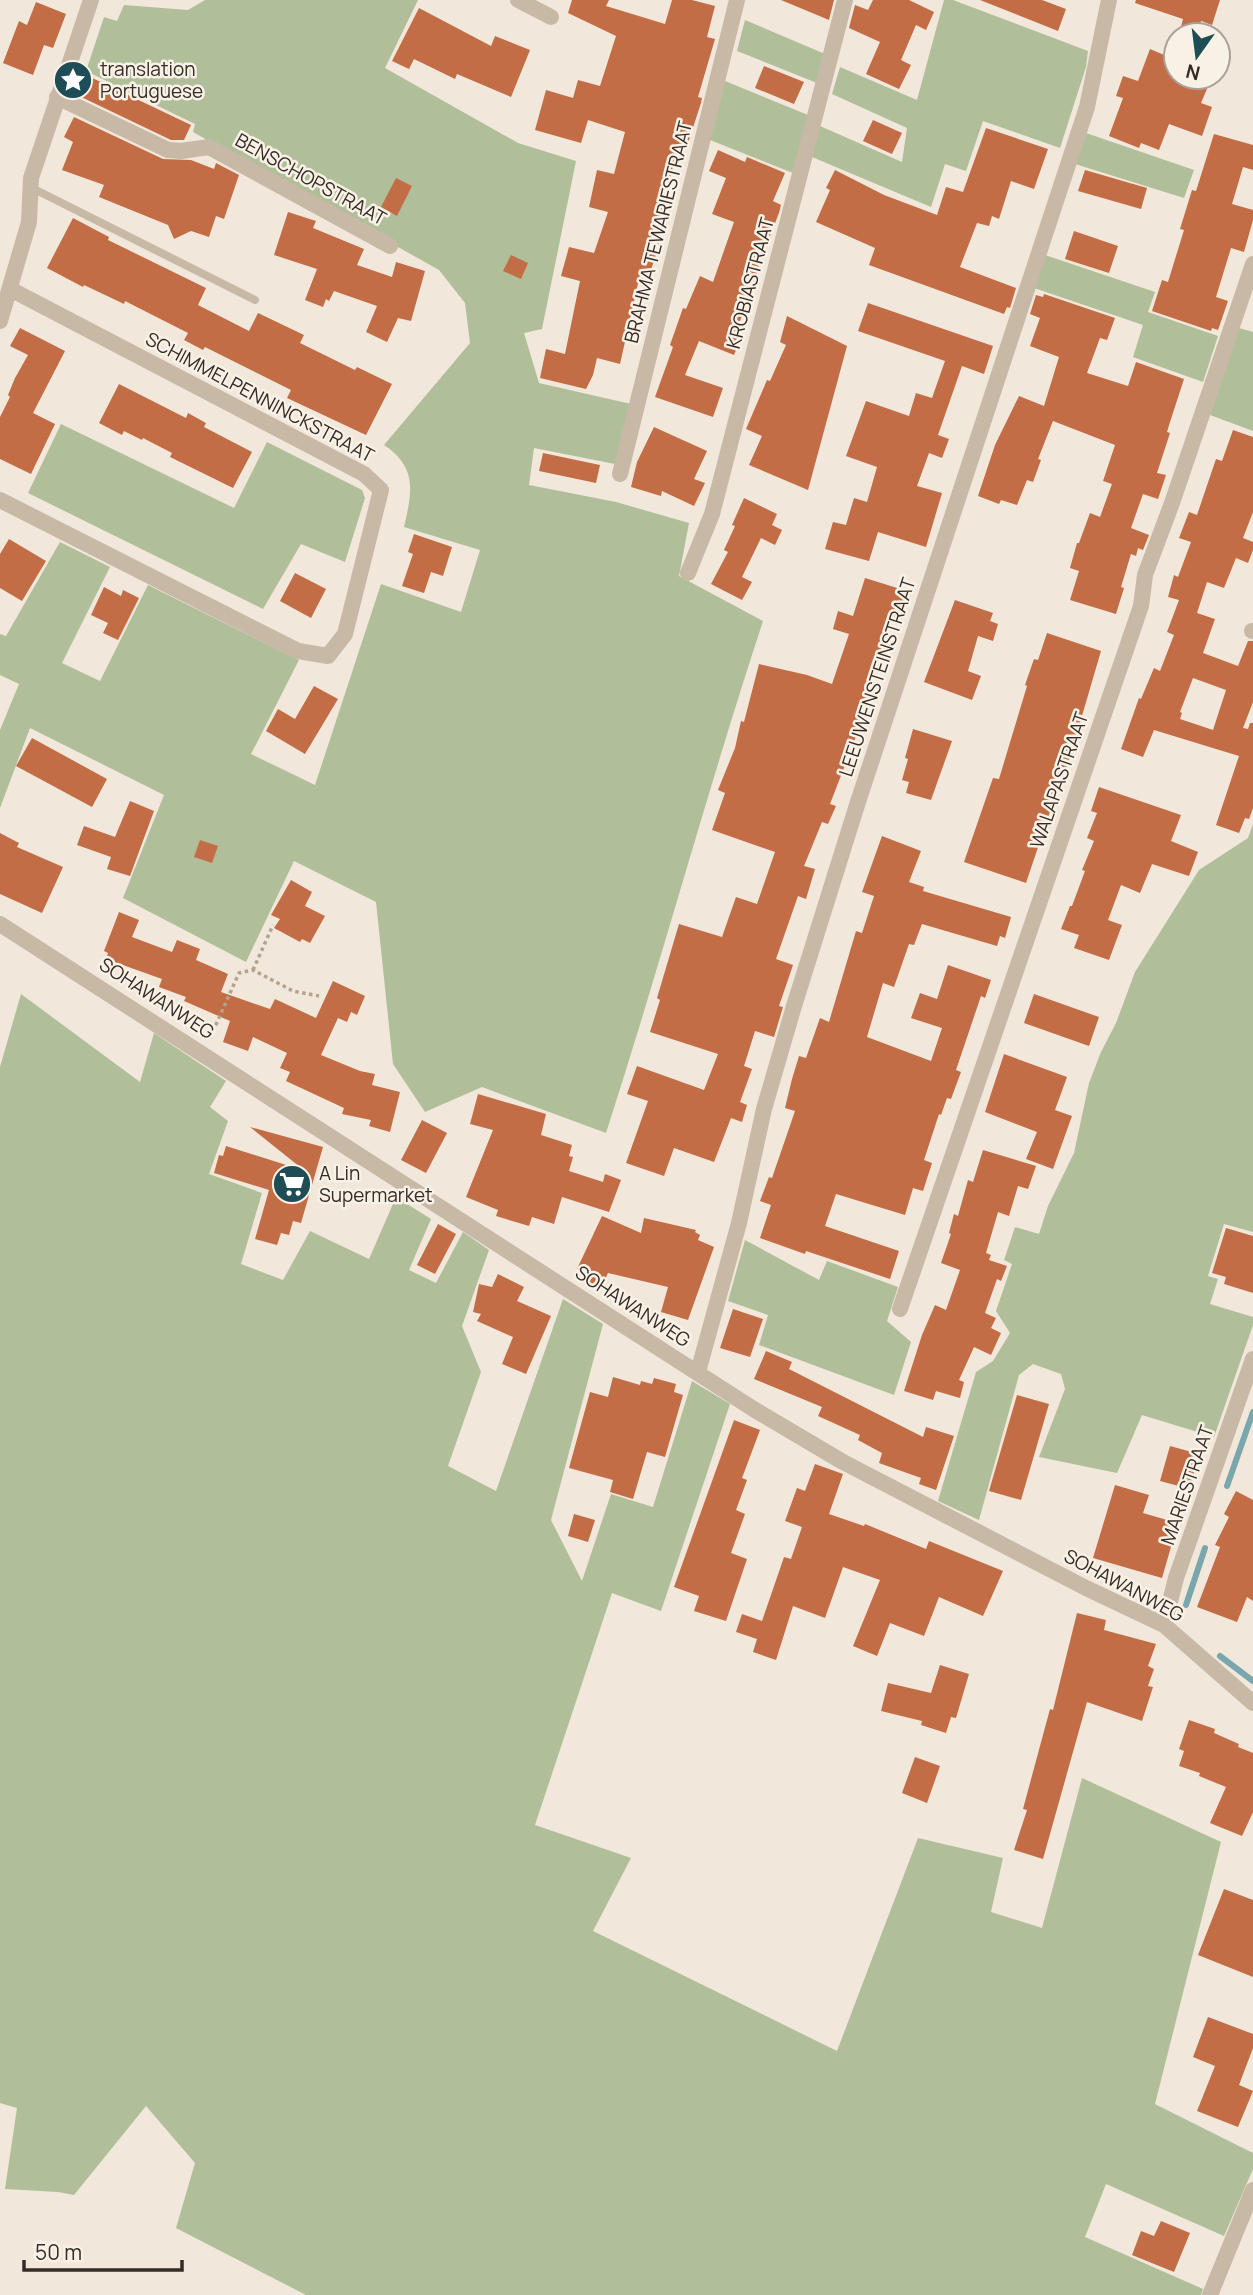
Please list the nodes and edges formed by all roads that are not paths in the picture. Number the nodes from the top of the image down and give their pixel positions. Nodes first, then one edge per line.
1 (91, 0) edge
2 (518, 0) edge
3 (737, 0) edge
4 (845, 0) edge
5 (1109, 0) edge
6 (551, 17) dead end
7 (57, 97) junction
8 (30, 187) junction
9 (390, 246) dead end
10 (1253, 264) edge
11 (10, 289) junction
12 (255, 300) dead end
13 (0, 321) edge
14 (620, 474) dead end
15 (0, 500) edge
16 (688, 573) dead end
17 (0, 924) edge
18 (900, 1309) dead end
19 (1253, 1359) edge
20 (698, 1372) junction
21 (1164, 1625) junction
22 (1253, 1703) edge
23 (1253, 2190) edge
24 (1210, 2295) edge

1 - 7 street
2 - 6 street
3 - 14 street, BRAHMA TEWARIESTRAAT
4 - 16 street, KROBIASTRAAT
5 - 20 street, LEEUWENSTEINSTRAAT
7 - 8 street
7 - 9 street, BENSCHOPSTRAAT
8 - 11 street
8 - 12 lane
10 - 18 street, WALAPASTRAAT
11 - 13 street
11 - 15 street, SCHIMMELPENNINCKSTRAAT
17 - 20 street, SOHAWANWEG
19 - 21 street, MARIESTRAAT
20 - 21 street, SOHAWANWEG
21 - 22 street, SOHAWANWEG
23 - 24 street

